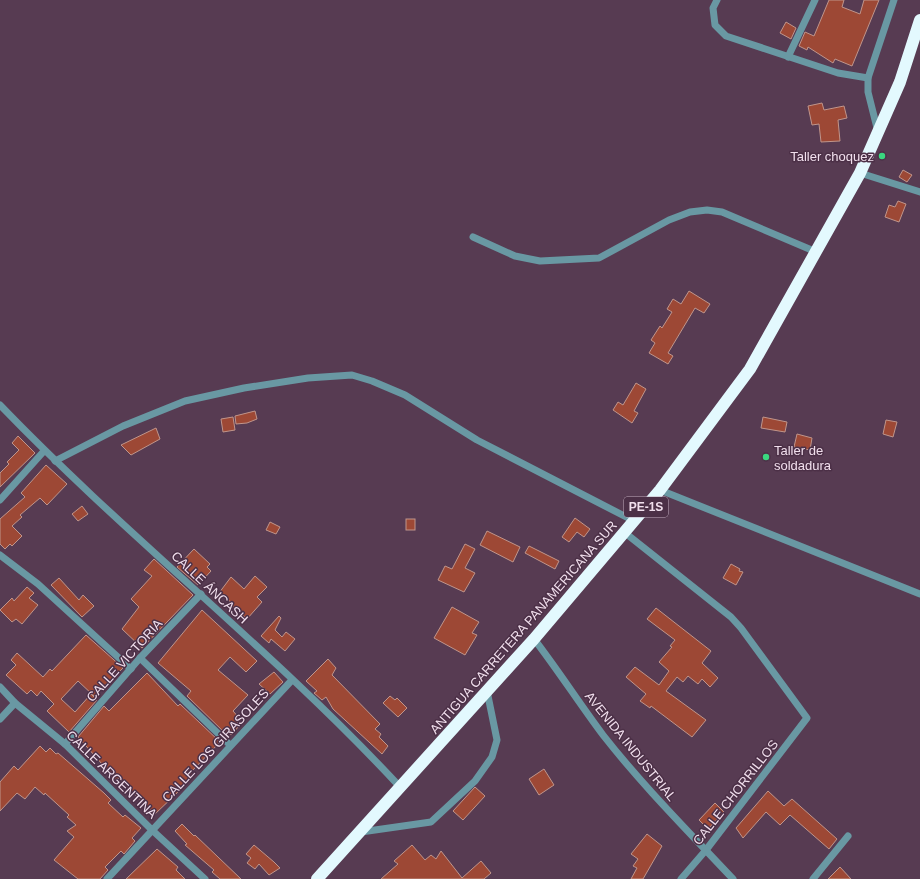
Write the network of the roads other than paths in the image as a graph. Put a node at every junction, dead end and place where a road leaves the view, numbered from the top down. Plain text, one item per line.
1 (717, 0) edge
2 (815, 0) edge
3 (894, 0) edge
4 (920, 20) edge
5 (916, 46) edge
6 (788, 57) junction
7 (868, 78) junction
8 (878, 134) junction
9 (860, 173) junction
10 (920, 192) edge
11 (473, 237) dead end
12 (814, 252) junction
13 (0, 405) edge
14 (44, 451) junction
15 (55, 461) junction
16 (660, 490) junction
17 (0, 500) edge
18 (634, 521) junction
19 (624, 532) junction
20 (0, 555) edge
21 (201, 594) junction
22 (920, 594) edge
23 (534, 639) junction
24 (140, 658) junction
25 (131, 669) junction
26 (292, 680) junction
27 (0, 687) edge
28 (487, 691) junction
29 (16, 703) junction
30 (0, 719) edge
31 (65, 744) junction
32 (230, 745) junction
33 (401, 788) junction
34 (152, 830) junction
35 (361, 832) junction
36 (848, 836) dead end
37 (706, 850) junction
38 (107, 879) edge
39 (205, 879) edge
40 (317, 879) edge
41 (681, 879) edge
42 (734, 879) edge
43 (813, 879) edge

1 - 6 street
2 - 6 street
3 - 7 street
4 - 5 highway, ANTIGUA CARRETERA PANAMERICANA SUR / PE-1S
5 - 8 highway, ANTIGUA CARRETERA PANAMERICANA SUR / PE-1S
6 - 7 street
7 - 8 street
8 - 9 highway, ANTIGUA CARRETERA PANAMERICANA SUR / PE-1S
9 - 10 street
9 - 12 highway, ANTIGUA CARRETERA PANAMERICANA SUR / PE-1S
11 - 12 street
12 - 16 highway, ANTIGUA CARRETERA PANAMERICANA SUR / PE-1S
13 - 14 street, CALLE ÁNCASH
14 - 15 street, CALLE ÁNCASH
14 - 17 street
15 - 18 street
15 - 21 street, CALLE ÁNCASH
16 - 18 highway, ANTIGUA CARRETERA PANAMERICANA SUR / PE-1S
16 - 22 street
18 - 19 highway, ANTIGUA CARRETERA PANAMERICANA SUR / PE-1S
19 - 23 highway, ANTIGUA CARRETERA PANAMERICANA SUR / PE-1S
19 - 37 street, CALLE CHORRILLOS
20 - 25 street
21 - 24 street, CALLE VICTORIA
21 - 26 street, CALLE ÁNCASH
23 - 28 highway, ANTIGUA CARRETERA PANAMERICANA SUR / PE-1S
23 - 37 street, AVENIDA INDUSTRIAL
24 - 25 street, CALLE VICTORIA
24 - 32 street
25 - 31 street, CALLE VICTORIA
26 - 32 street, CALLE LOS GIRASOLES
26 - 33 street, CALLE ÁNCASH
27 - 29 street, CALLE ARGENTINA
28 - 33 highway, ANTIGUA CARRETERA PANAMERICANA SUR / PE-1S
28 - 35 street
29 - 30 street
29 - 31 street, CALLE ARGENTINA
31 - 34 street, CALLE ARGENTINA
32 - 34 street, CALLE LOS GIRASOLES
33 - 35 highway, ANTIGUA CARRETERA PANAMERICANA SUR / PE-1S
34 - 38 street, CALLE LOS GIRASOLES
34 - 39 street, CALLE ARGENTINA
35 - 40 highway, ANTIGUA CARRETERA PANAMERICANA SUR / PE-1S
36 - 43 street
37 - 41 street, CALLE CHORRILLOS
37 - 42 street, AVENIDA INDUSTRIAL

